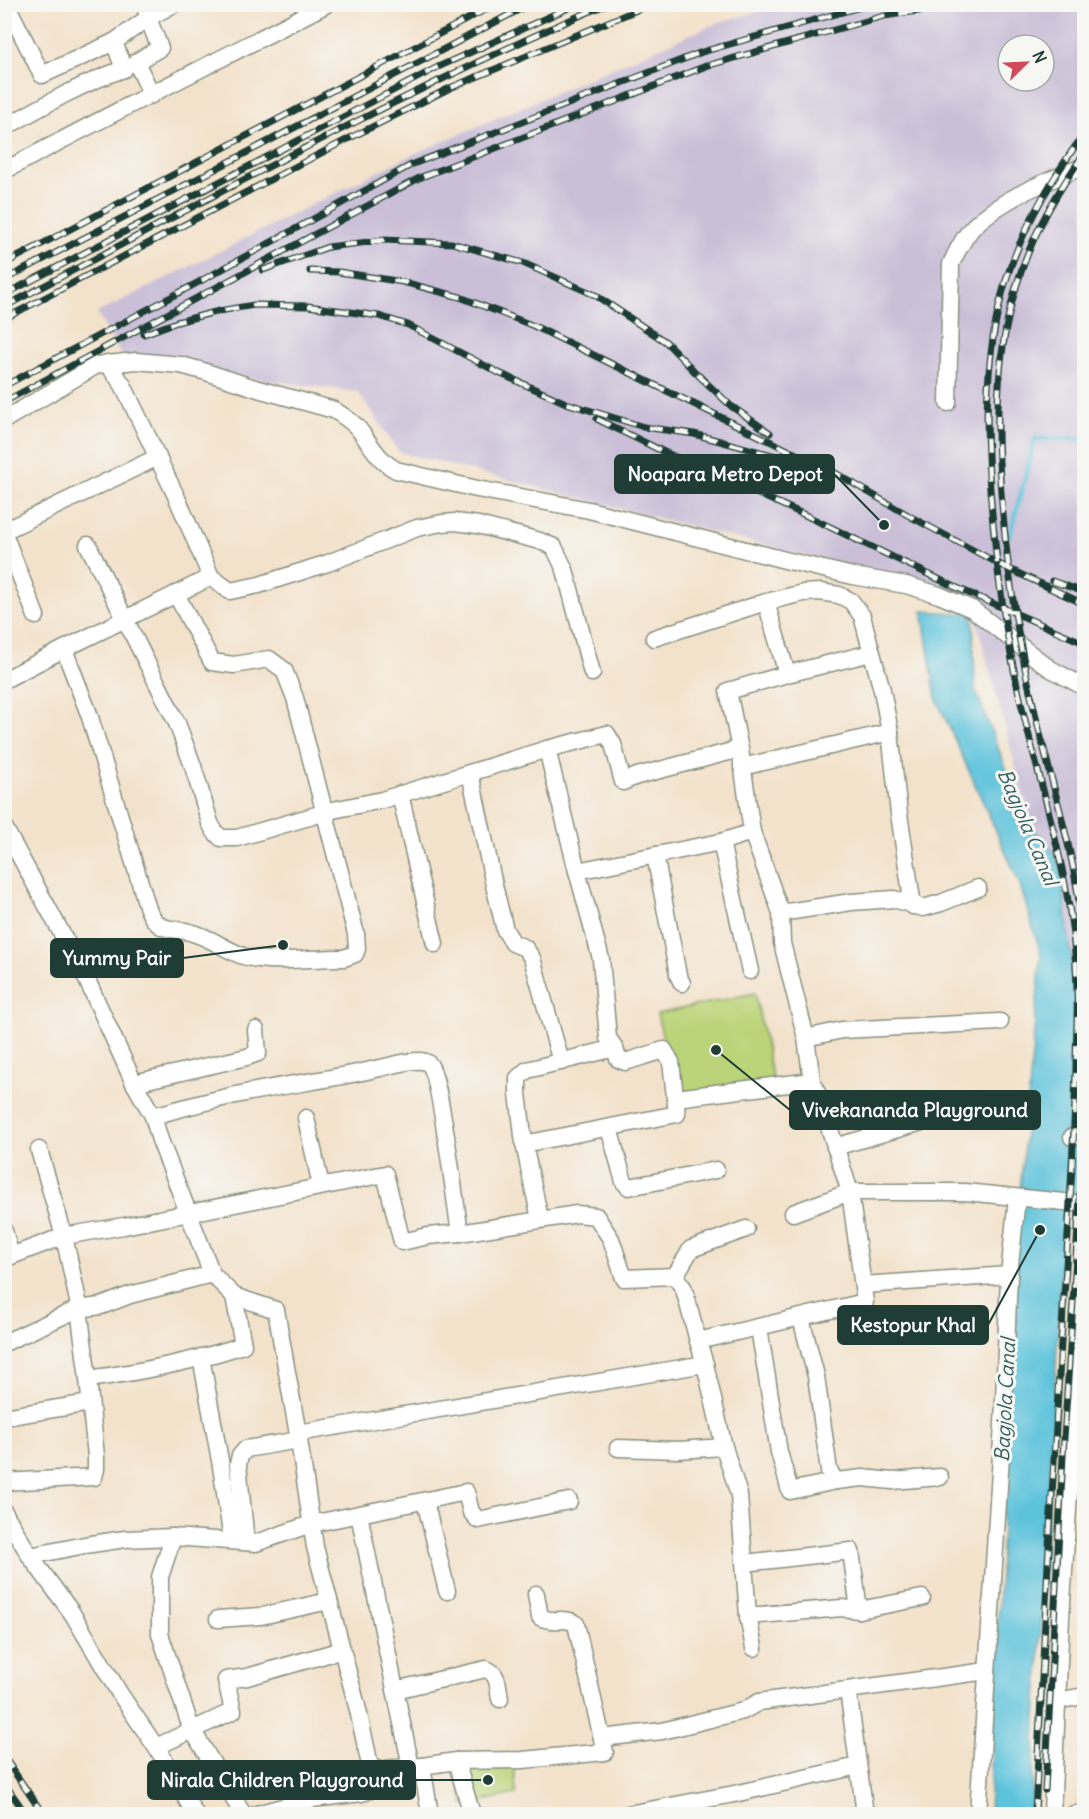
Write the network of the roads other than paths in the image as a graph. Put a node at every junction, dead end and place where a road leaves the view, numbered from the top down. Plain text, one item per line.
1 (174, 4) edge
2 (327, 4) edge
3 (9, 9) dead end
4 (146, 11) edge
5 (114, 42) junction
6 (152, 95) junction
7 (4, 128) edge
8 (1084, 166) edge
9 (4, 171) edge
10 (107, 363) junction
11 (948, 403) dead end
12 (4, 420) edge
13 (158, 457) junction
14 (4, 532) edge
15 (87, 545) dead end
16 (211, 577) junction
17 (176, 594) junction
18 (766, 602) junction
19 (36, 616) dead end
20 (124, 620) junction
21 (654, 638) dead end
22 (64, 648) junction
23 (871, 653) junction
24 (592, 673) dead end
25 (787, 674) junction
26 (4, 680) edge
27 (1084, 687) edge
28 (890, 732) junction
29 (547, 749) junction
30 (740, 749) junction
31 (742, 767) junction
32 (470, 773) junction
33 (400, 794) junction
34 (325, 812) junction
35 (4, 827) edge
36 (752, 832) junction
37 (721, 842) junction
38 (655, 855) junction
39 (577, 871) junction
40 (978, 888) dead end
41 (914, 906) junction
42 (781, 913) junction
43 (435, 944) dead end
44 (750, 971) dead end
45 (682, 983) dead end
46 (1000, 1022) dead end
47 (256, 1030) dead end
48 (806, 1038) junction
49 (615, 1048) junction
50 (561, 1062) junction
51 (812, 1081) junction
52 (134, 1083) junction
53 (676, 1098) junction
54 (1017, 1112) dead end
55 (153, 1116) junction
56 (306, 1118) dead end
57 (609, 1128) junction
58 (524, 1144) junction
59 (835, 1147) junction
60 (39, 1150) dead end
61 (716, 1170) dead end
62 (321, 1186) junction
63 (850, 1192) junction
64 (1017, 1198) junction
65 (1084, 1204) edge
66 (793, 1213) dead end
67 (188, 1214) junction
68 (540, 1219) junction
69 (746, 1229) dead end
70 (4, 1231) edge
71 (460, 1233) junction
72 (63, 1236) junction
73 (8, 1257) edge
74 (1084, 1260) edge
75 (212, 1274) junction
76 (1009, 1275) junction
77 (675, 1276) junction
78 (863, 1286) junction
79 (234, 1296) junction
80 (78, 1309) junction
81 (801, 1318) junction
82 (759, 1328) junction
83 (698, 1341) junction
84 (4, 1343) edge
85 (201, 1358) junction
86 (705, 1364) junction
87 (88, 1379) junction
88 (90, 1404) junction
89 (4, 1417) edge
90 (298, 1436) junction
91 (723, 1447) junction
92 (618, 1448) dead end
93 (940, 1477) dead end
94 (836, 1481) junction
95 (4, 1482) edge
96 (425, 1501) junction
97 (569, 1501) dead end
98 (4, 1512) edge
99 (358, 1514) junction
100 (311, 1524) junction
101 (172, 1537) junction
102 (239, 1541) junction
103 (30, 1556) junction
104 (745, 1563) junction
105 (447, 1591) dead end
106 (536, 1594) dead end
107 (922, 1598) dead end
108 (329, 1601) junction
109 (859, 1610) junction
110 (748, 1616) junction
111 (218, 1619) dead end
112 (754, 1648) dead end
113 (342, 1650) junction
114 (987, 1671) junction
115 (395, 1690) junction
116 (848, 1690) junction
117 (1084, 1696) edge
118 (500, 1700) dead end
119 (1062, 1700) dead end
120 (192, 1730) junction
121 (602, 1738) junction
122 (156, 1747) junction
123 (456, 1761) junction
124 (858, 1766) junction
125 (417, 1767) junction
126 (371, 1770) junction
127 (1084, 1814) edge
128 (195, 1815) edge
129 (243, 1815) edge
130 (257, 1815) edge
131 (430, 1815) edge
132 (472, 1815) edge
133 (628, 1815) edge
134 (865, 1815) edge
135 (978, 1815) edge
136 (1052, 1815) edge
137 (1074, 1815) edge

1 - 4 street
2 - 6 street
3 - 5 street
4 - 5 street
4 - 6 street
5 - 7 street
6 - 9 street
8 - 11 street
10 - 12 street
10 - 13 street
10 - 27 street
13 - 14 street
13 - 16 street
14 - 19 street
15 - 20 street
16 - 17 street
16 - 24 street
17 - 20 street
17 - 34 street
18 - 21 street
18 - 23 street
18 - 25 street
20 - 22 street
20 - 34 street
22 - 26 street
22 - 34 street
23 - 25 street
23 - 28 street
25 - 30 street
28 - 31 street
28 - 41 street
29 - 30 street
29 - 32 street
29 - 39 street
30 - 31 street
31 - 36 street
32 - 33 street
32 - 50 street
33 - 34 street
33 - 43 street
35 - 52 street
36 - 37 street
36 - 42 street
37 - 38 street
37 - 44 street
38 - 39 street
38 - 45 street
39 - 49 street
40 - 41 street
41 - 42 street
42 - 48 street
46 - 48 street
47 - 52 street
48 - 51 street
49 - 50 street
49 - 53 street
50 - 58 street
51 - 53 street
51 - 59 street
52 - 55 street
53 - 57 street
54 - 59 street
55 - 67 street
55 - 71 street
56 - 62 street
57 - 58 street
57 - 61 street
58 - 68 street
59 - 63 street
60 - 72 street
62 - 67 street
62 - 71 street
63 - 64 street
63 - 66 street
63 - 78 street
64 - 65 street
64 - 76 street
67 - 72 street
67 - 75 street
68 - 71 street
68 - 77 street
69 - 77 street
70 - 73 street
72 - 73 street
72 - 80 street
74 - 136 street
75 - 79 street
75 - 80 street
76 - 78 street
76 - 114 street
77 - 83 street
78 - 81 street
79 - 85 street
79 - 90 street
80 - 84 street
80 - 87 street
81 - 82 street
81 - 94 street
82 - 83 street
82 - 94 street
83 - 86 street
85 - 87 street
85 - 102 street
86 - 90 street
86 - 91 street
87 - 88 street
88 - 89 street
88 - 95 street
90 - 100 street
90 - 102 street
91 - 92 street
91 - 104 street
93 - 94 street
96 - 97 street
96 - 99 street
96 - 105 street
98 - 103 street
99 - 100 street
99 - 115 street
100 - 102 street
100 - 108 street
101 - 102 street
101 - 103 street
101 - 120 street
103 - 122 street
104 - 109 street
104 - 110 street
106 - 121 street
107 - 109 street
108 - 111 street
108 - 113 street
109 - 110 street
110 - 112 street
113 - 120 street
113 - 126 street
114 - 116 street
114 - 135 street
115 - 118 street
115 - 125 street
116 - 121 street
116 - 124 street
117 - 119 street
120 - 122 street
120 - 129 street
121 - 123 street
122 - 128 street
123 - 125 street
123 - 132 street
124 - 133 street
124 - 134 street
125 - 126 street
125 - 131 street
126 - 130 street
127 - 137 street

